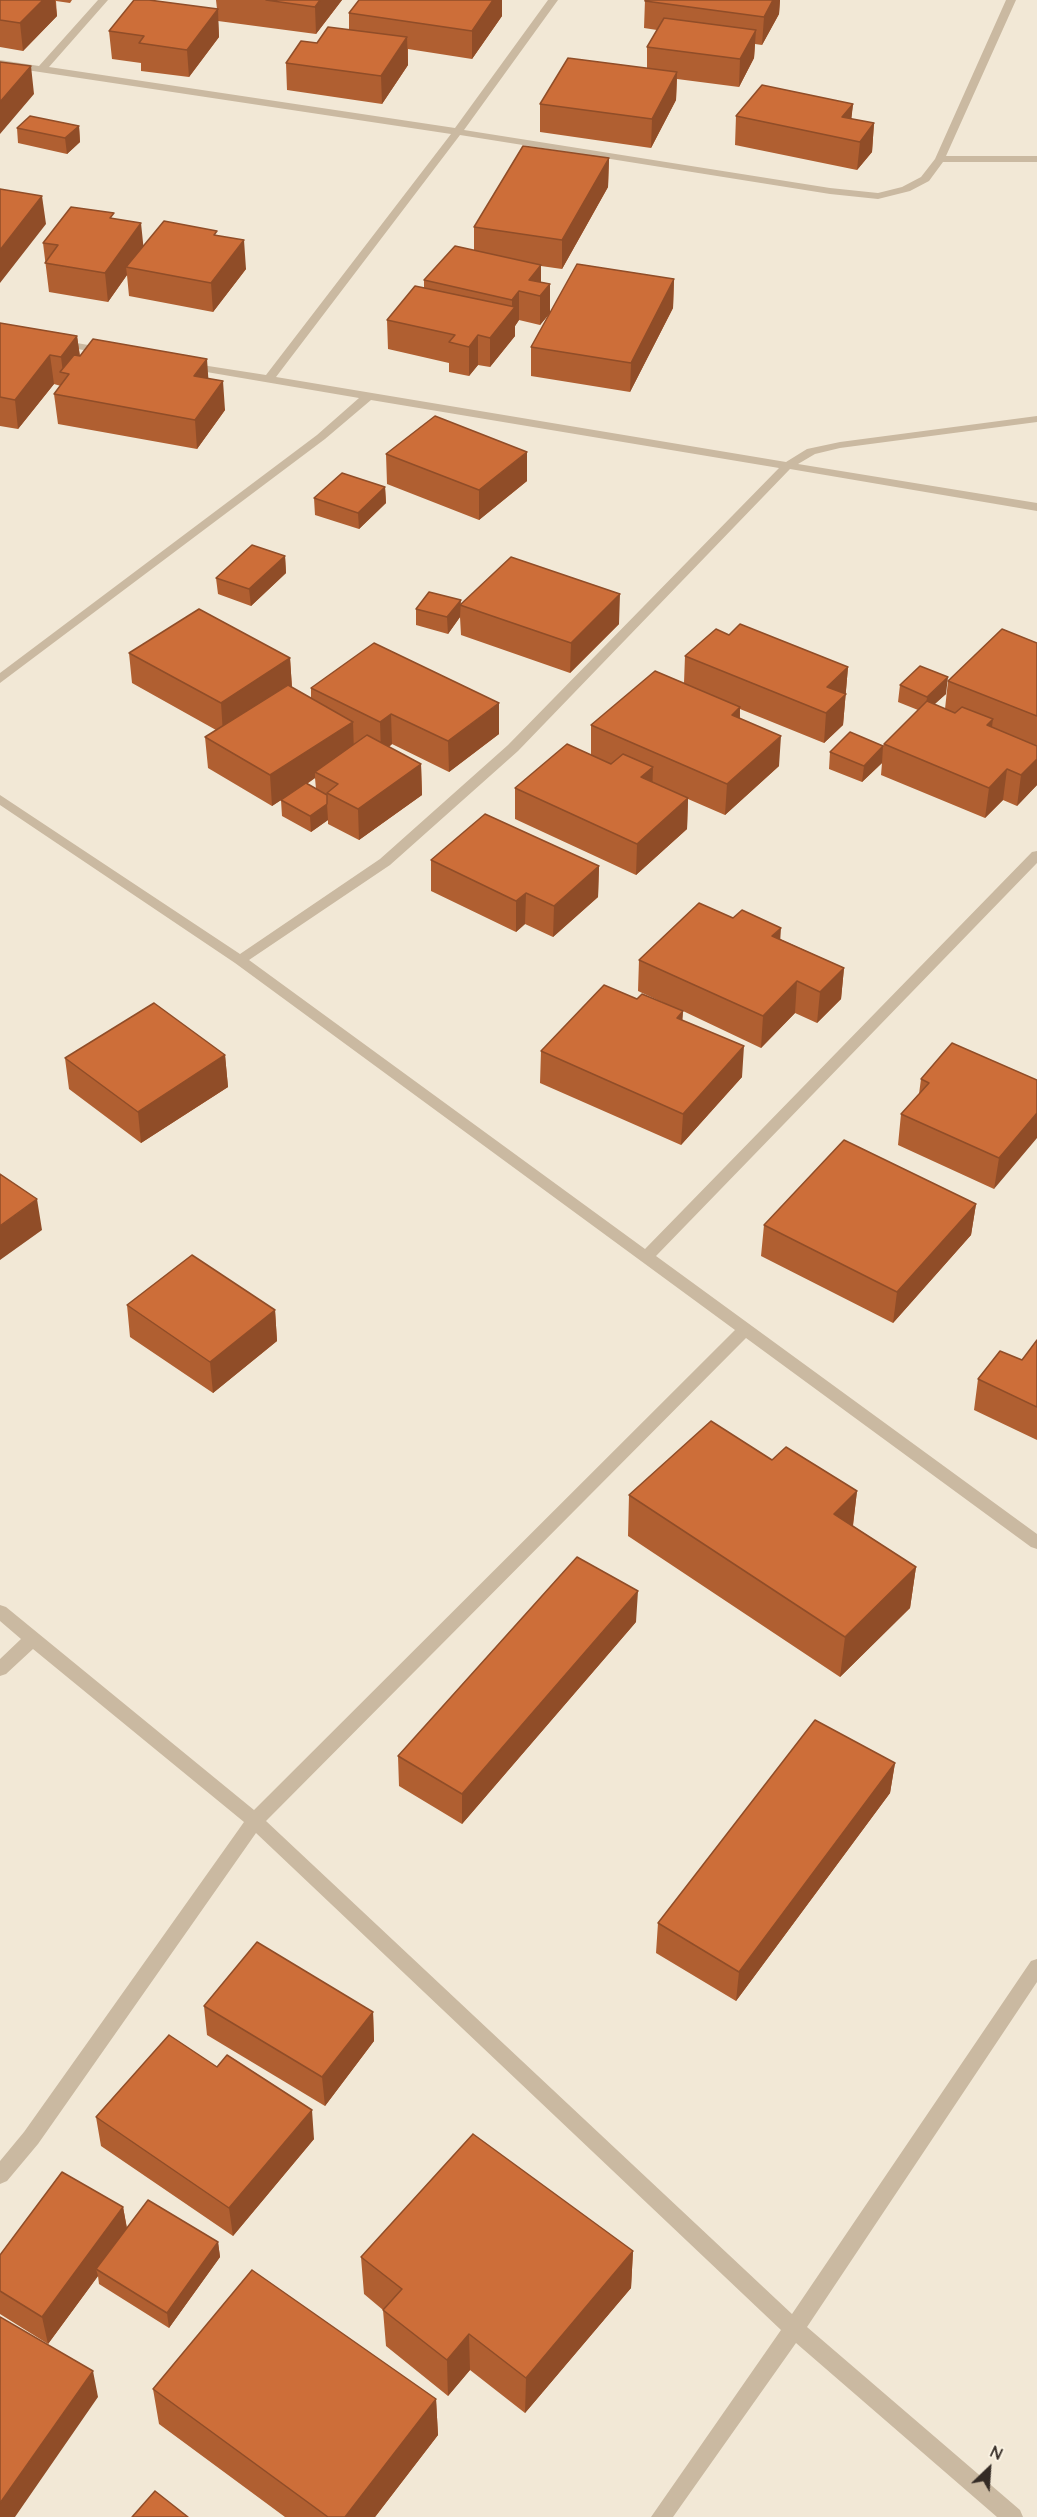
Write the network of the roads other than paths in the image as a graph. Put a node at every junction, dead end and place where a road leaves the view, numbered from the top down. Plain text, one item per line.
1 (103, 0) edge
2 (554, 0) edge
3 (1011, 0) edge
4 (0, 63) edge
5 (41, 70) junction
6 (458, 132) junction
7 (940, 159) junction
8 (1037, 159) edge
9 (45, 340) edge
10 (114, 352) edge
11 (182, 365) edge
12 (269, 379) junction
13 (368, 396) junction
14 (1037, 419) edge
15 (788, 466) junction
16 (1037, 507) edge
17 (0, 679) edge
18 (0, 799) edge
19 (1037, 855) edge
20 (240, 960) junction
21 (646, 1257) junction
22 (746, 1329) junction
23 (1037, 1543) edge
24 (0, 1612) edge
25 (31, 1640) junction
26 (0, 1669) edge
27 (255, 1821) junction
28 (1037, 1967) edge
29 (0, 2175) edge
30 (794, 2329) junction
31 (661, 2517) edge
32 (1013, 2517) edge

1 - 5 street
2 - 6 street
3 - 7 street
4 - 5 street
5 - 6 street
6 - 7 street
6 - 12 street
7 - 8 street
9 - 10 street
11 - 12 street
12 - 13 street
13 - 15 street
13 - 17 street
14 - 15 street
15 - 16 street
15 - 20 street
18 - 20 street
19 - 21 street
20 - 21 street
21 - 22 street
22 - 23 street
22 - 27 street
24 - 25 street
25 - 26 street
25 - 27 street
27 - 29 street
27 - 30 street
28 - 30 street
30 - 31 street
30 - 32 street

